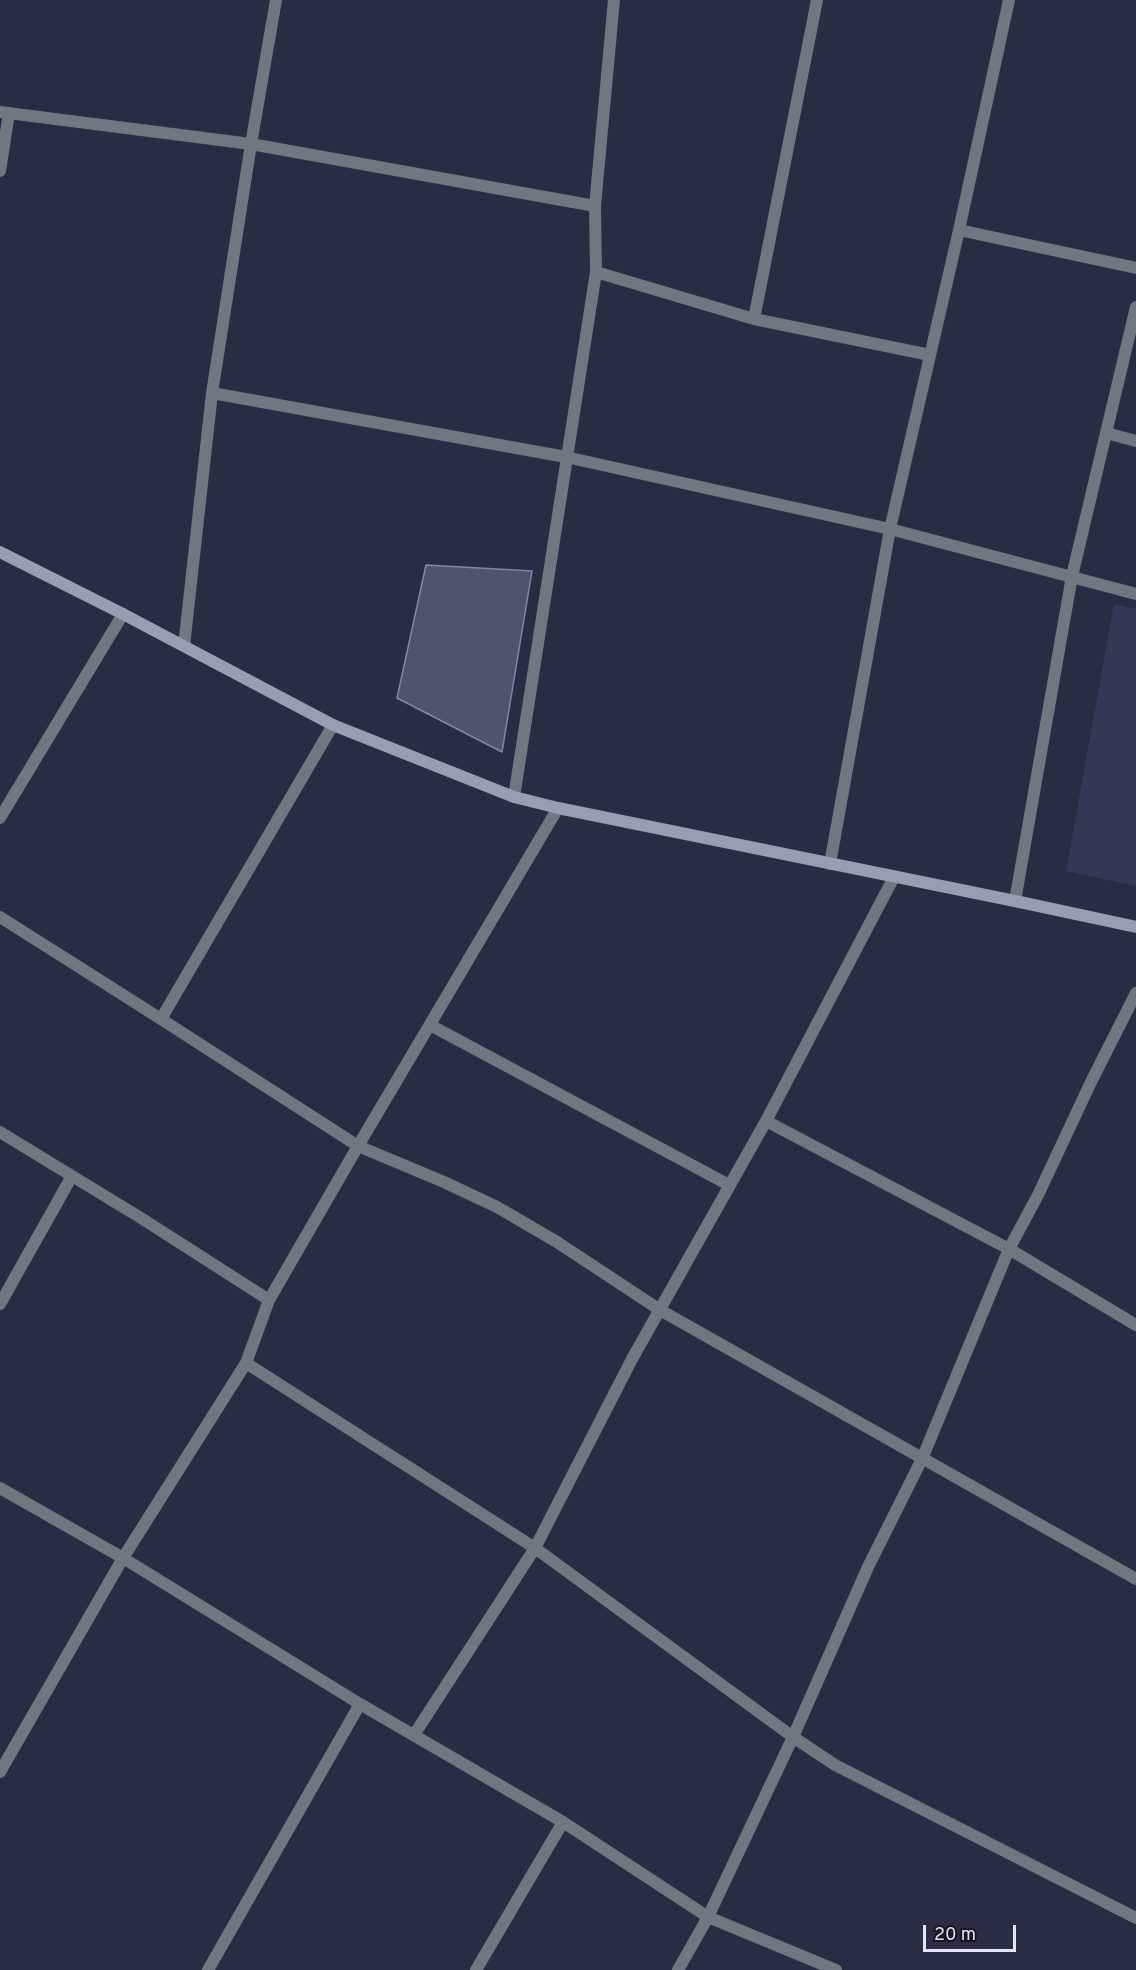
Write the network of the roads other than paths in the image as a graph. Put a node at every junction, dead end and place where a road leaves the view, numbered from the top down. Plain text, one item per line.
1 (276, 0) edge
2 (614, 0) edge
3 (817, 0) edge
4 (1009, 0) edge
5 (4, 112) edge
6 (251, 144) junction
7 (0, 171) edge
8 (595, 206) junction
9 (959, 230) junction
10 (1136, 268) edge
11 (596, 272) junction
12 (1136, 307) edge
13 (754, 319) junction
14 (930, 355) junction
15 (212, 393) junction
16 (1106, 433) junction
17 (1136, 441) edge
18 (566, 457) junction
19 (890, 529) junction
20 (0, 552) edge
21 (1072, 576) junction
22 (1136, 594) edge
23 (123, 614) junction
24 (184, 646) junction
25 (333, 725) junction
26 (514, 797) junction
27 (558, 808) junction
28 (0, 818) edge
29 (830, 864) junction
30 (894, 877) junction
31 (1015, 901) junction
32 (0, 917) edge
33 (1136, 927) edge
34 (1136, 993) edge
35 (162, 1019) junction
36 (430, 1025) junction
37 (765, 1121) junction
38 (0, 1132) edge
39 (358, 1146) junction
40 (72, 1176) junction
41 (729, 1185) junction
42 (1009, 1249) junction
43 (269, 1300) junction
44 (0, 1304) edge
45 (660, 1310) junction
46 (1136, 1325) edge
47 (246, 1363) junction
48 (922, 1459) junction
49 (0, 1488) edge
50 (535, 1548) junction
51 (123, 1558) junction
52 (1136, 1579) edge
53 (360, 1704) junction
54 (414, 1736) junction
55 (793, 1737) junction
56 (0, 1772) edge
57 (563, 1822) junction
58 (708, 1917) junction
59 (1136, 1918) edge
60 (208, 1970) edge
61 (476, 1970) edge
62 (678, 1970) edge
63 (836, 1970) edge

1 - 6 street
2 - 8 street
3 - 13 street
4 - 9 street
5 - 6 street
5 - 7 street
6 - 8 street
6 - 15 street
8 - 11 street
9 - 10 street
9 - 14 street
11 - 13 street
11 - 18 street
12 - 16 street
13 - 14 street
14 - 19 street
15 - 18 street
15 - 24 street
16 - 17 street
16 - 21 street
18 - 19 street
18 - 26 street
19 - 21 street
19 - 29 street
20 - 23 street
21 - 22 street
21 - 31 street
23 - 24 street
23 - 28 street
24 - 25 street
25 - 26 street
25 - 35 street
26 - 27 street
27 - 29 street
27 - 36 street
29 - 30 street
30 - 31 street
30 - 37 street
31 - 33 street
32 - 35 street
34 - 42 street
35 - 39 street
36 - 39 street
36 - 41 street
37 - 41 street
37 - 42 street
38 - 40 street
39 - 43 street
39 - 45 street
40 - 43 street
40 - 44 street
41 - 45 street
42 - 46 street
42 - 48 street
43 - 47 street
45 - 48 street
45 - 50 street
47 - 50 street
47 - 51 street
48 - 52 street
48 - 55 street
49 - 51 street
50 - 54 street
50 - 55 street
51 - 53 street
51 - 56 street
53 - 54 street
53 - 60 street
54 - 57 street
55 - 58 street
55 - 59 street
57 - 58 street
57 - 61 street
58 - 62 street
58 - 63 street

